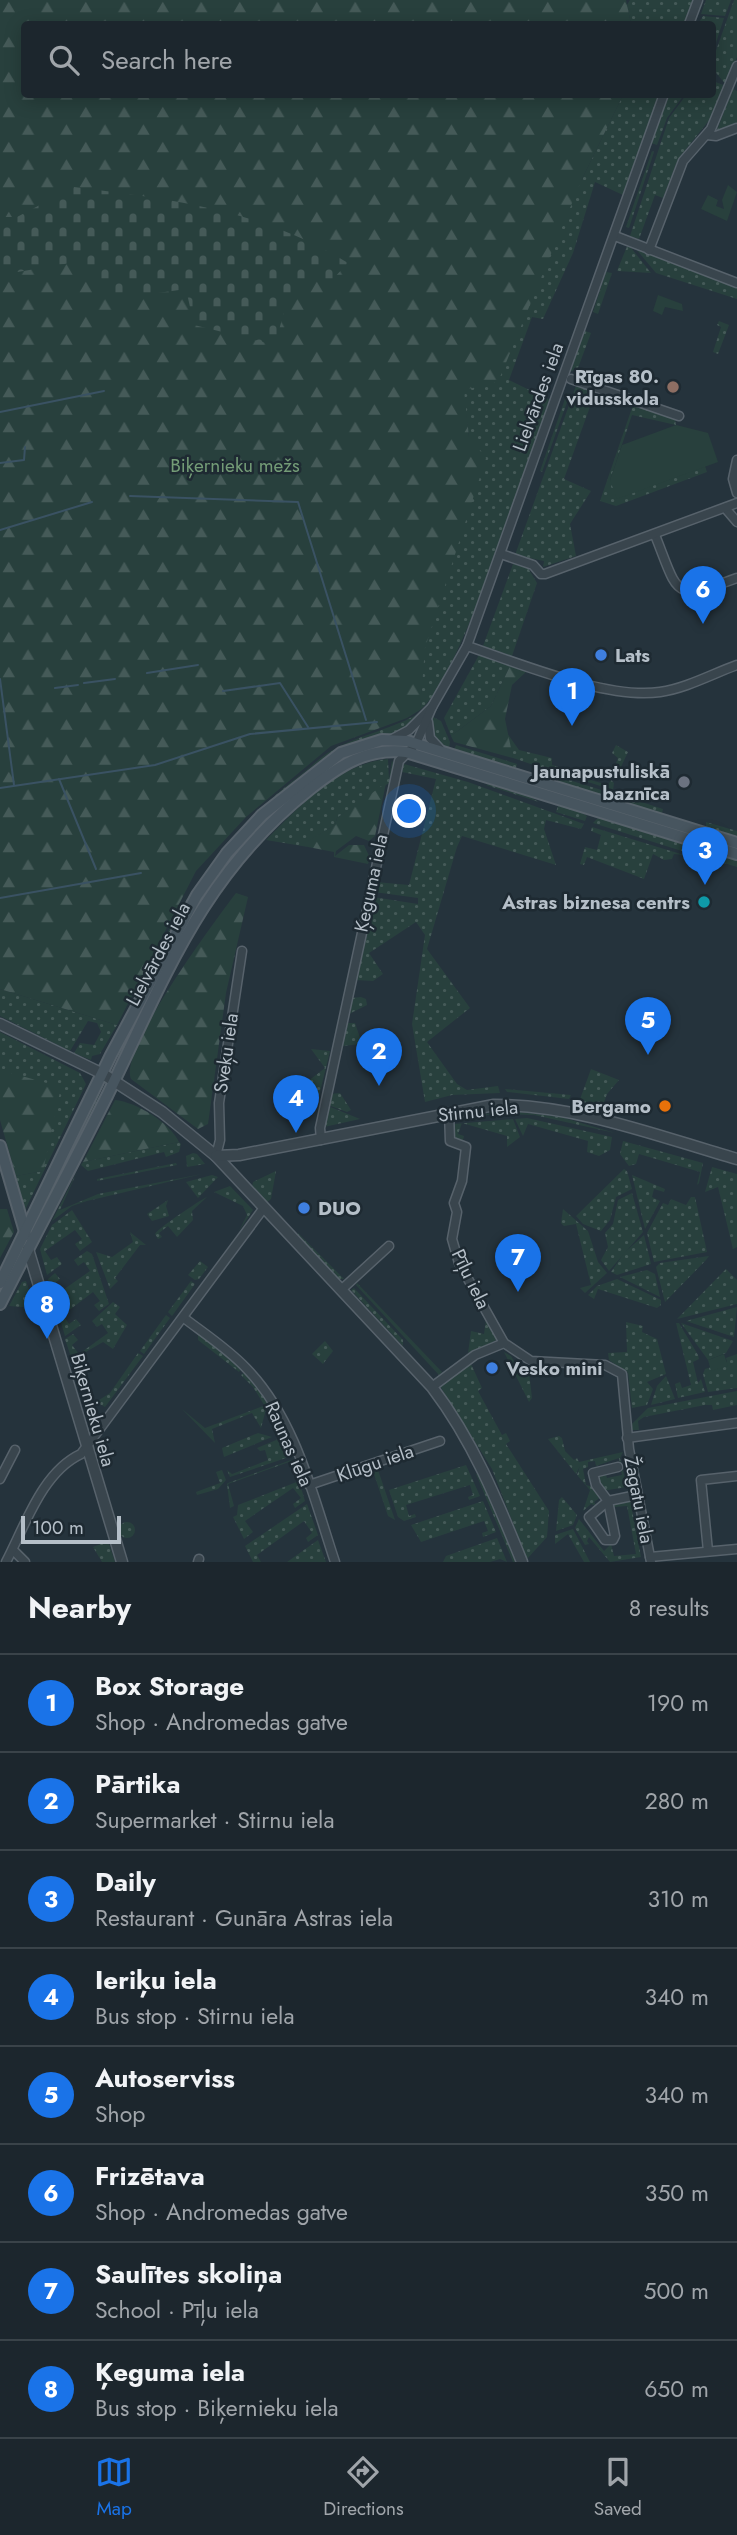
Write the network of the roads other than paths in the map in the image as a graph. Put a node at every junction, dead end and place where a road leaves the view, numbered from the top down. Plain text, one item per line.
1 (698, 0) edge
2 (690, 21) edge
3 (737, 66) edge
4 (663, 98) edge
5 (737, 128) edge
6 (707, 135) junction
7 (615, 236) junction
8 (649, 250) junction
9 (737, 283) edge
10 (571, 379) dead end
11 (679, 416) dead end
12 (737, 460) edge
13 (737, 493) edge
14 (737, 503) edge
15 (725, 508) junction
16 (737, 522) edge
17 (655, 535) junction
18 (501, 554) junction
19 (737, 578) edge
20 (467, 646) junction
21 (737, 665) edge
22 (423, 721) junction
23 (392, 739) junction
24 (410, 746) junction
25 (443, 752) junction
26 (478, 768) junction
27 (737, 843) edge
28 (737, 854) edge
29 (242, 951) dead end
30 (0, 1024) edge
31 (103, 1074) junction
32 (114, 1080) junction
33 (449, 1112) junction
34 (321, 1140) junction
35 (0, 1146) edge
36 (216, 1156) junction
37 (736, 1157) edge
38 (263, 1209) junction
39 (25, 1232) junction
40 (389, 1246) dead end
41 (28, 1248) junction
42 (0, 1283) edge
43 (341, 1290) junction
44 (0, 1304) edge
45 (184, 1318) junction
46 (505, 1343) junction
47 (432, 1387) junction
48 (737, 1423) edge
49 (627, 1438) junction
50 (440, 1441) dead end
51 (86, 1448) junction
52 (15, 1450) dead end
53 (618, 1467) dead end
54 (737, 1476) edge
55 (0, 1479) edge
56 (309, 1485) junction
57 (637, 1495) junction
58 (608, 1502) junction
59 (737, 1549) edge
60 (13, 1550) junction
61 (708, 1551) junction
62 (5, 1559) edge
63 (650, 1559) edge
64 (25, 1562) edge
65 (122, 1562) edge
66 (335, 1562) edge
67 (522, 1562) edge

1 - 2 street
3 - 6 street
4 - 7 street, Lielvārdes iela
5 - 6 street
6 - 8 street
7 - 8 street
7 - 18 street, Lielvārdes iela
8 - 9 street
10 - 11 street
12 - 13 street
14 - 15 street
15 - 16 street
15 - 17 street
17 - 18 street
17 - 19 street
18 - 20 street, Lielvārdes iela
20 - 21 street
20 - 22 street, Lielvārdes iela
22 - 23 street, Lielvārdes iela
22 - 24 street, Lielvārdes iela
22 - 25 street
23 - 24 main road, Lielvārdes iela
23 - 31 main road, Lielvārdes iela
24 - 25 main road
24 - 26 main road
24 - 32 main road, Lielvārdes iela
24 - 34 street, Ķeguma iela
25 - 26 main road
26 - 27 main road
26 - 28 main road
29 - 36 street, Sveķu iela
30 - 31 street
31 - 32 street
31 - 39 main road, Lielvārdes iela
32 - 36 street
32 - 41 main road, Lielvārdes iela
33 - 34 street, Stirnu iela
33 - 37 street, Stirnu iela
33 - 46 street, Pīļu iela
34 - 36 street, Stirnu iela
35 - 39 main road, Biķernieku iela
36 - 38 street
38 - 43 street
38 - 45 street
39 - 41 main road, Biķernieku iela
39 - 42 main road, Lielvārdes iela
40 - 43 street
41 - 44 main road, Lielvārdes iela
41 - 51 street, Biķernieku iela
43 - 47 street
45 - 51 street
45 - 56 street, Raunas iela
46 - 47 street
46 - 49 street, Žagatu iela
47 - 67 street
48 - 49 street, Žagatu iela
49 - 57 street, Žagatu iela
50 - 56 street, Klūgu iela
51 - 60 street
51 - 65 street, Biķernieku iela
52 - 55 street
53 - 58 street
54 - 61 street
56 - 66 street, Raunas iela
57 - 58 street
57 - 63 street, Žagatu iela
58 - 58 street
59 - 61 street
60 - 62 street
60 - 64 street
61 - 63 street

